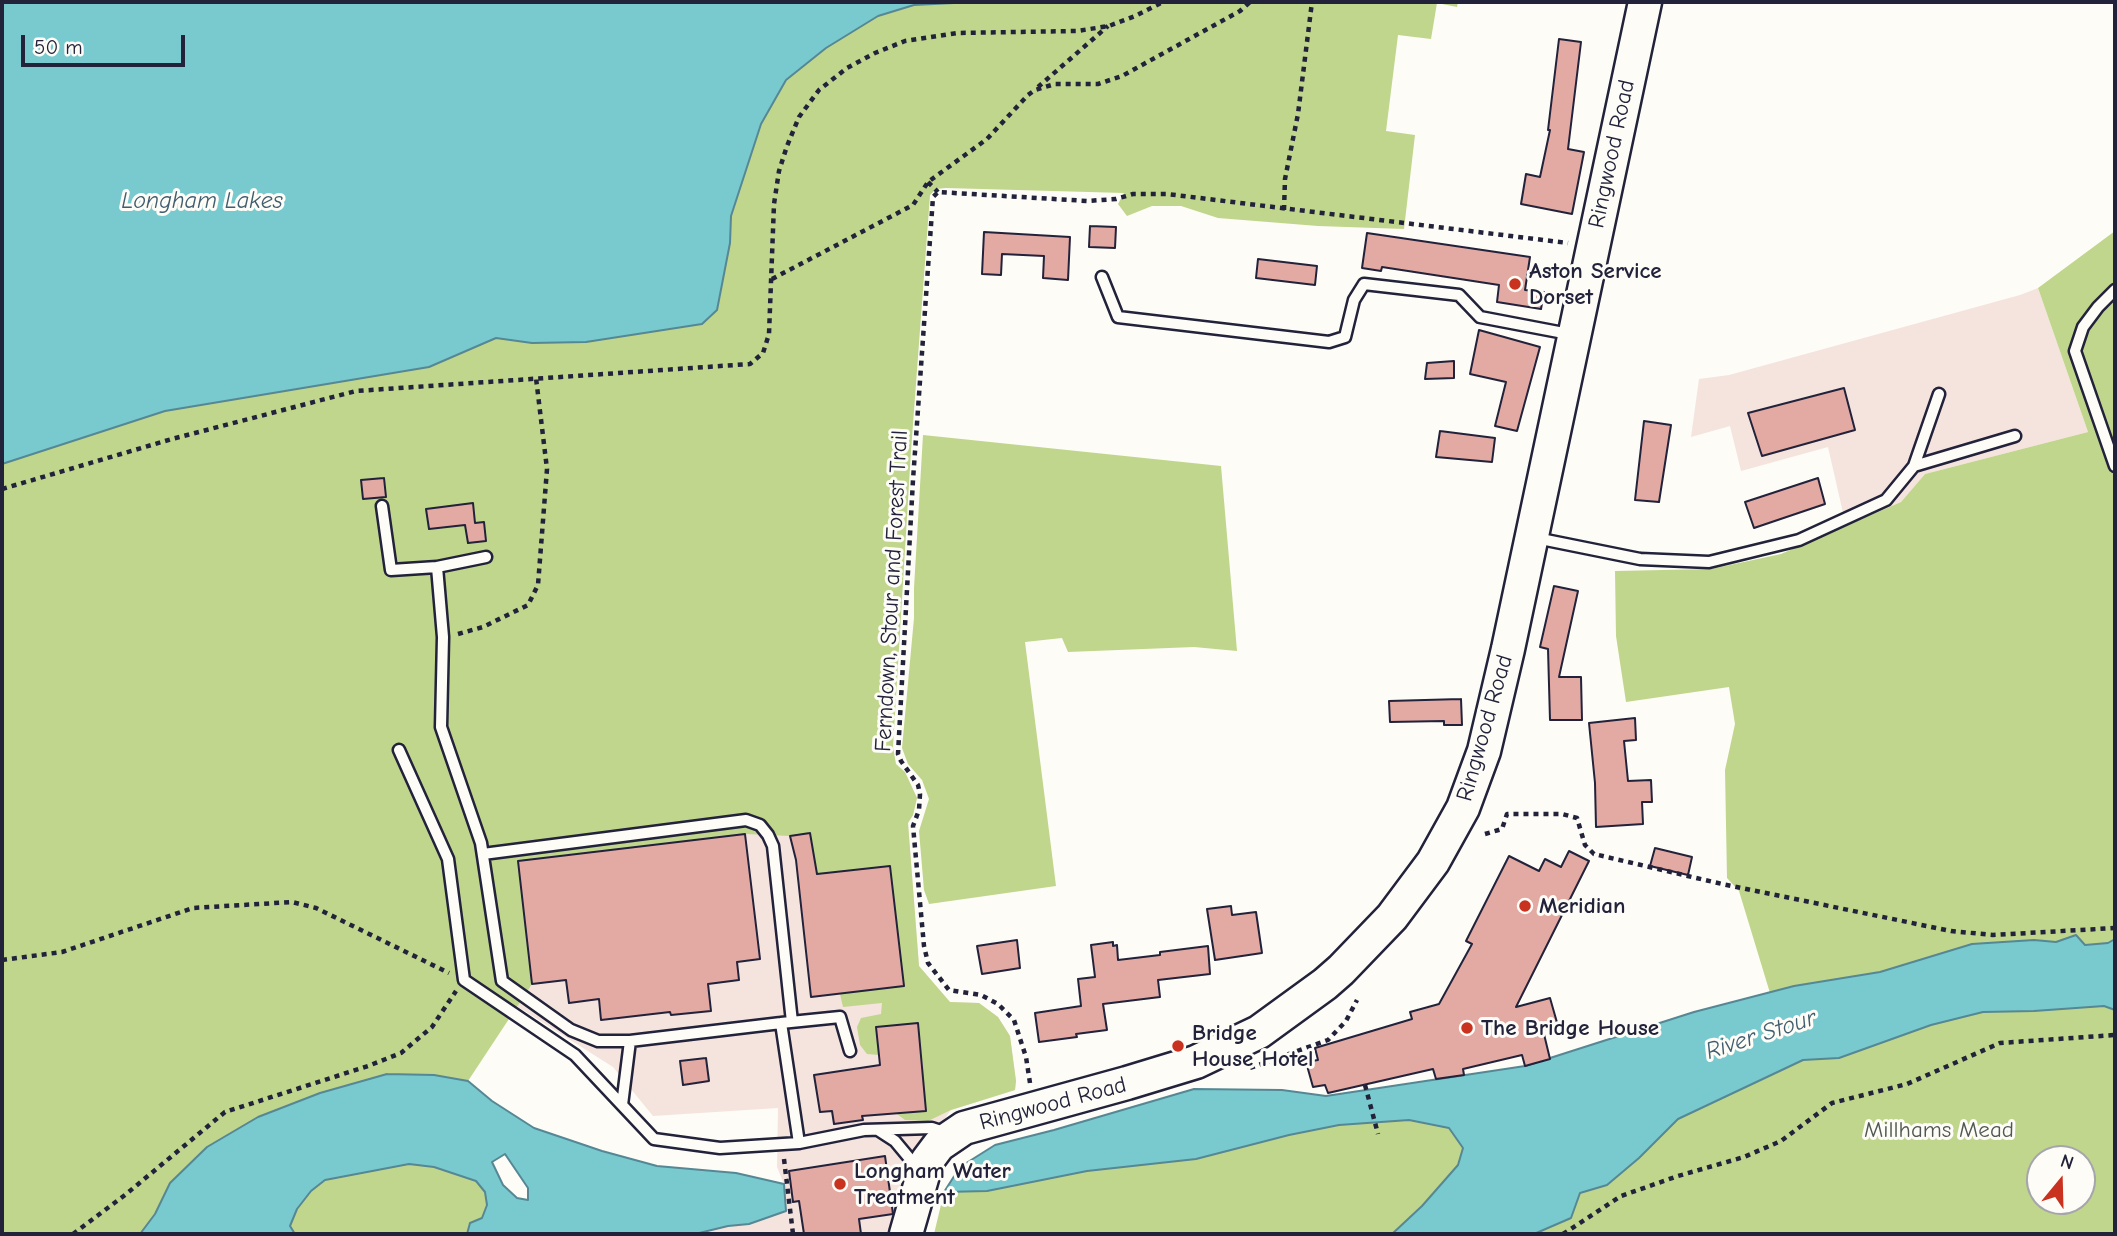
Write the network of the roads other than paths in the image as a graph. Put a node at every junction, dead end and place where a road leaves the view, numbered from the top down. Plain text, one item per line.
1 (1644, 2) edge
2 (1102, 278) dead end
3 (2115, 290) edge
4 (1574, 335) junction
5 (1939, 394) dead end
6 (2015, 436) dead end
7 (2115, 466) edge
8 (1914, 467) junction
9 (382, 506) dead end
10 (1532, 537) junction
11 (486, 558) dead end
12 (437, 567) junction
13 (399, 750) dead end
14 (483, 853) junction
15 (793, 1022) junction
16 (780, 1023) junction
17 (630, 1041) junction
18 (850, 1051) dead end
19 (622, 1105) junction
20 (878, 1130) junction
21 (954, 1135) junction
22 (799, 1143) junction
23 (920, 1183) junction
24 (906, 1234) edge

1 - 4 highway, Ringwood Road
2 - 4 lane
3 - 7 lane
4 - 10 highway, Ringwood Road
5 - 8 lane
6 - 8 lane
8 - 10 lane
9 - 12 lane
10 - 21 highway, Ringwood Road
11 - 12 lane
12 - 14 lane
13 - 19 lane
14 - 15 lane
14 - 17 lane
15 - 16 lane
15 - 18 lane
16 - 17 lane
16 - 22 lane
17 - 19 lane
19 - 22 lane
20 - 21 lane
20 - 22 lane
20 - 23 lane
21 - 23 highway, Ringwood Road
23 - 24 highway, Ringwood Road

